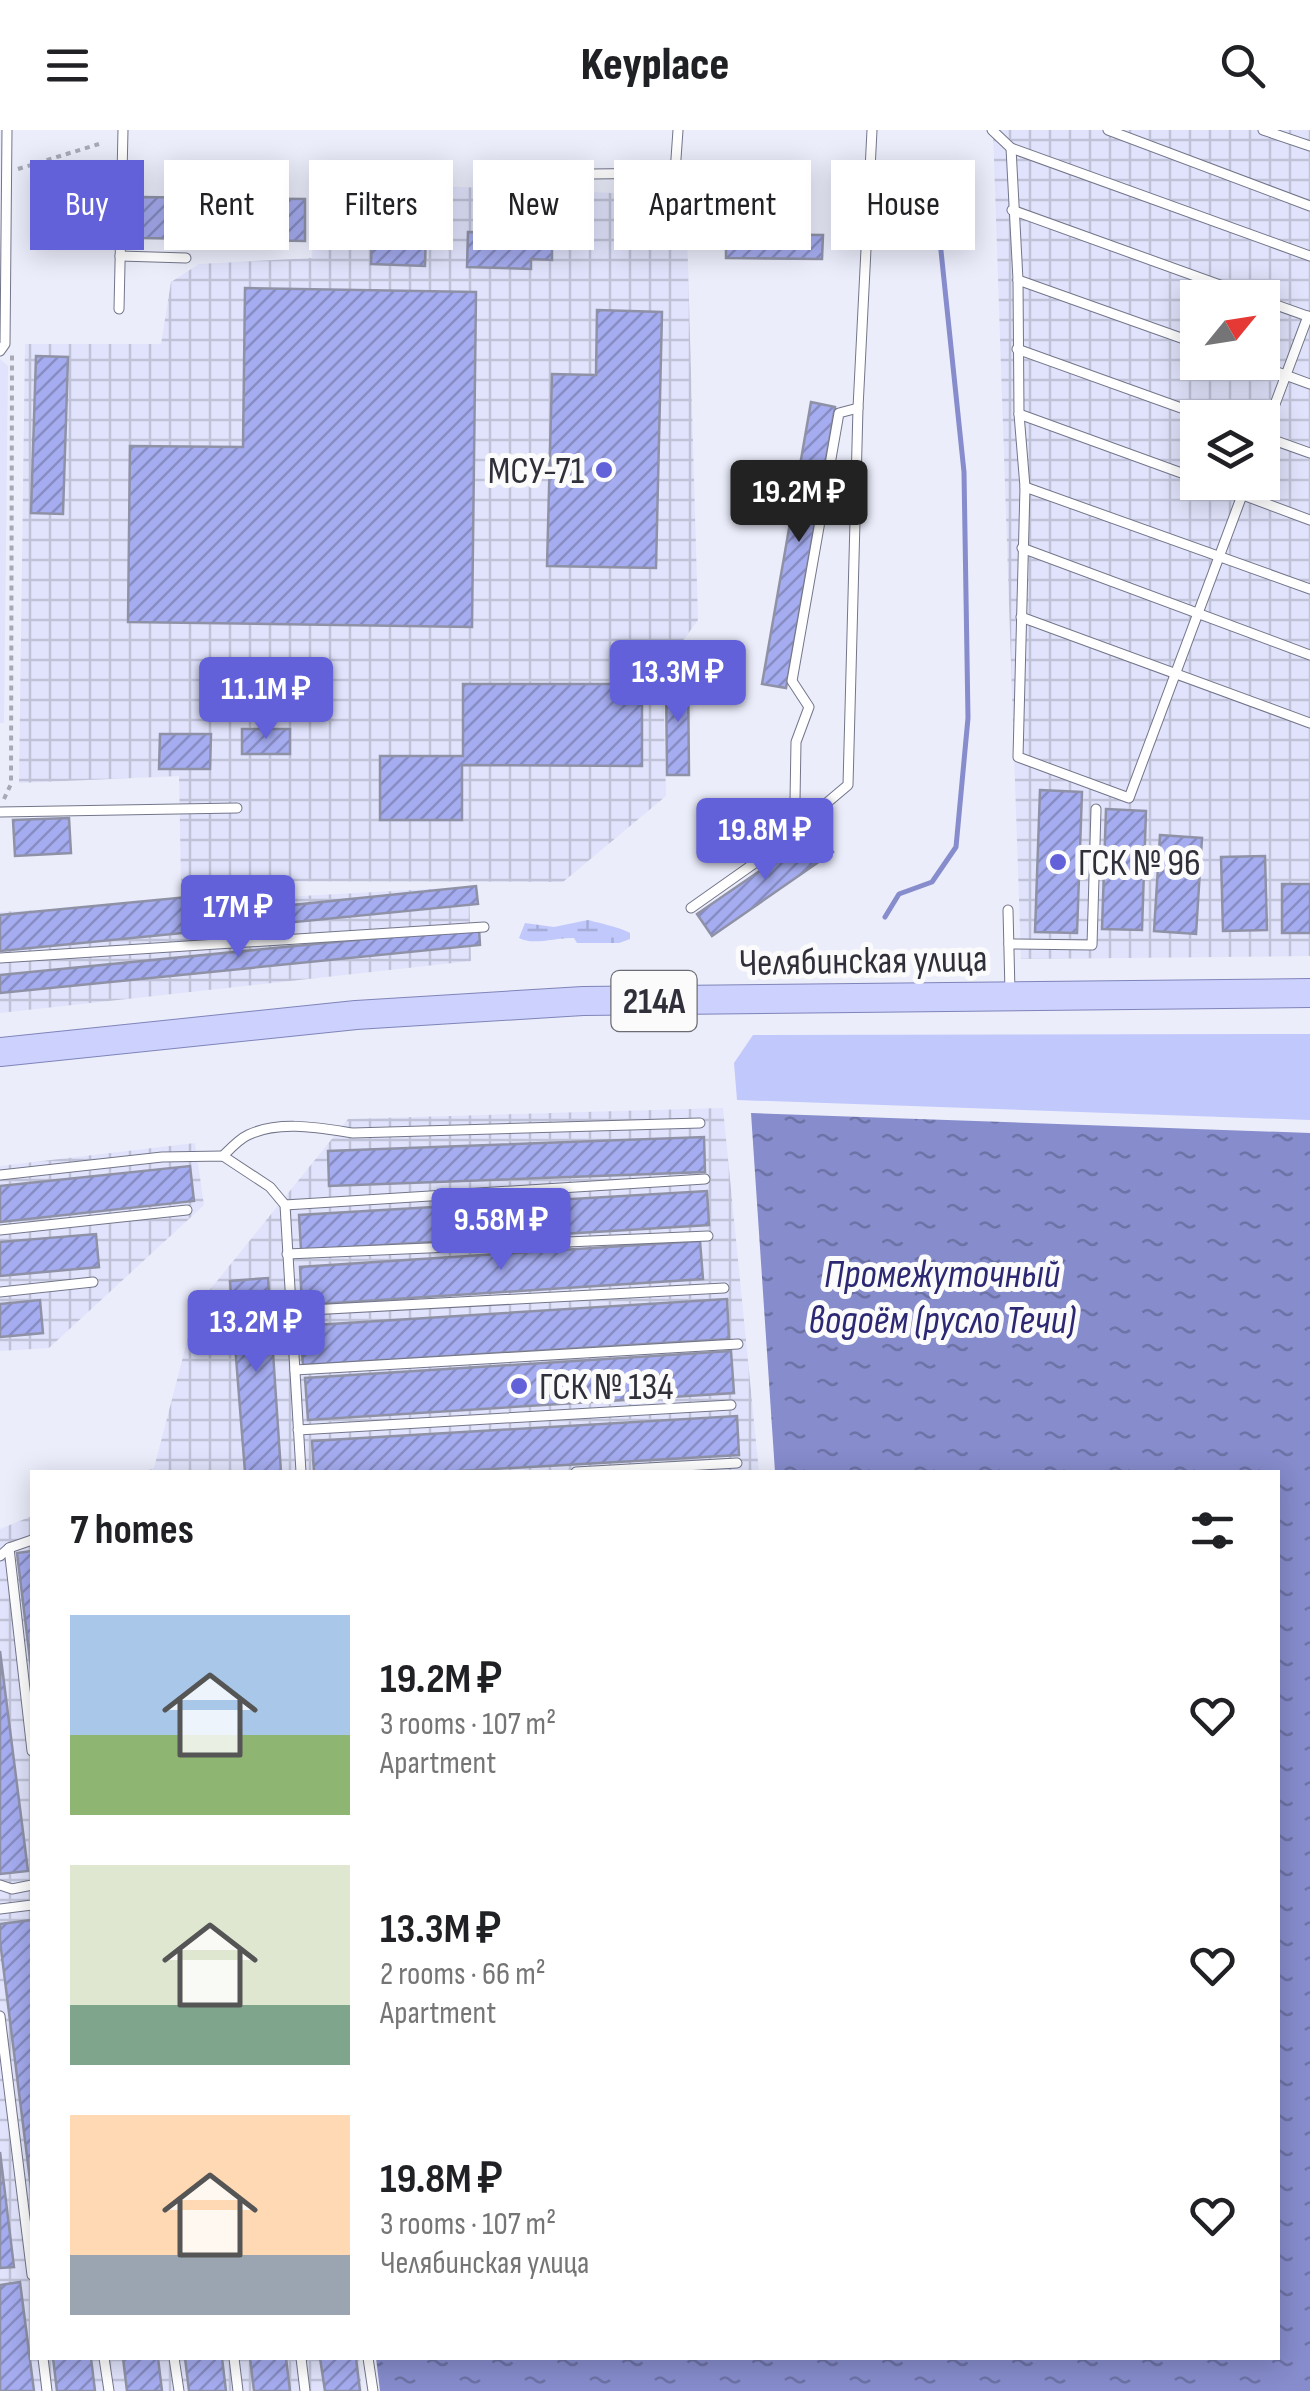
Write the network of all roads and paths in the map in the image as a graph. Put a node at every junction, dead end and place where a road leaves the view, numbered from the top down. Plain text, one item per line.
1 (7, 130) edge
2 (123, 130) edge
3 (678, 130) edge
4 (872, 130) edge
5 (992, 130) edge
6 (1108, 130) edge
7 (1264, 130) edge
8 (99, 144) dead end
9 (1310, 146) edge
10 (1011, 148) junction
11 (13, 171) dead end
12 (594, 174) edge
13 (1310, 206) edge
14 (1012, 210) junction
15 (120, 256) junction
16 (1310, 256) edge
17 (186, 258) dead end
18 (1018, 280) junction
19 (1206, 280) edge
20 (1280, 307) edge
21 (120, 308) dead end
22 (1309, 317) edge
23 (1180, 338) edge
24 (12, 349) dead end
25 (1017, 350) junction
26 (0, 351) edge
27 (1280, 374) edge
28 (1286, 376) junction
29 (1310, 384) edge
30 (1277, 400) edge
31 (1180, 407) edge
32 (858, 408) junction
33 (1019, 414) junction
34 (1280, 443) edge
35 (1310, 453) edge
36 (1180, 472) edge
37 (1025, 487) junction
38 (1240, 500) edge
39 (1256, 500) edge
40 (1310, 520) edge
41 (1022, 548) junction
42 (1219, 556) junction
43 (1310, 589) edge
44 (1198, 614) junction
45 (1020, 617) junction
46 (1310, 656) edge
47 (1175, 674) junction
48 (1310, 723) edge
49 (237, 808) dead end
50 (0, 810) edge
51 (1096, 810) dead end
52 (759, 860) junction
53 (691, 908) dead end
54 (1008, 910) dead end
55 (484, 927) dead end
56 (1009, 944) junction
57 (0, 958) edge
58 (1310, 992) edge
59 (1011, 995) junction
60 (0, 1052) edge
61 (700, 1123) dead end
62 (223, 1156) junction
63 (0, 1175) edge
64 (705, 1179) dead end
65 (284, 1205) junction
66 (187, 1210) dead end
67 (0, 1230) edge
68 (708, 1236) dead end
69 (287, 1254) junction
70 (93, 1282) dead end
71 (724, 1288) dead end
72 (0, 1292) edge
73 (291, 1311) junction
74 (738, 1344) dead end
75 (294, 1370) junction
76 (731, 1405) dead end
77 (298, 1430) junction
78 (737, 1463) dead end
79 (301, 1470) edge
80 (612, 1470) edge
81 (30, 1541) edge
82 (9, 1548) junction
83 (0, 1556) edge
84 (30, 1733) edge
85 (0, 1885) edge
86 (30, 1886) edge
87 (30, 1905) edge
88 (0, 1910) edge
89 (0, 2016) edge
90 (30, 2259) edge
91 (43, 2360) edge
92 (104, 2360) edge
93 (174, 2360) edge
94 (234, 2360) edge
95 (301, 2360) edge
96 (368, 2360) edge
97 (48, 2391) edge
98 (109, 2391) edge
99 (179, 2391) edge
100 (238, 2391) edge
101 (306, 2391) edge
102 (372, 2391) edge

1 - 26 lane
2 - 15 lane
3 - 12 lane
4 - 32 lane
5 - 10 lane
6 - 13 lane
7 - 9 lane
8 - 11 path
10 - 14 lane
10 - 16 lane
14 - 18 lane
14 - 19 lane
15 - 17 lane
15 - 21 lane
18 - 23 lane
18 - 25 lane
20 - 22 lane
22 - 28 lane
24 - 50 path
25 - 31 lane
25 - 33 lane
27 - 28 lane
28 - 29 lane
28 - 30 lane
32 - 52 lane
32 - 52 lane
33 - 36 lane
33 - 37 lane
34 - 35 lane
37 - 41 lane
37 - 42 lane
38 - 42 lane
39 - 40 lane
41 - 44 lane
41 - 45 lane
42 - 43 lane
42 - 44 lane
44 - 46 lane
44 - 47 lane
45 - 47 lane
45 - 47 lane
47 - 48 lane
49 - 50 lane
51 - 56 lane
52 - 53 lane
54 - 56 lane
55 - 57 lane
56 - 59 lane
58 - 59 main road, Челябинская улица / 214А
59 - 60 main road, Челябинская улица / 214А
61 - 62 lane
62 - 63 lane
62 - 65 lane
64 - 65 lane
65 - 69 lane
66 - 67 lane
68 - 69 lane
69 - 73 lane
70 - 72 lane
71 - 73 lane
73 - 75 lane
74 - 75 lane
75 - 77 lane
76 - 77 lane
77 - 79 lane
78 - 80 lane
81 - 82 lane
82 - 83 lane
82 - 84 lane
85 - 86 lane
87 - 88 lane
89 - 90 lane
91 - 97 lane
92 - 98 lane
93 - 99 lane
94 - 100 lane
95 - 101 lane
96 - 102 lane

